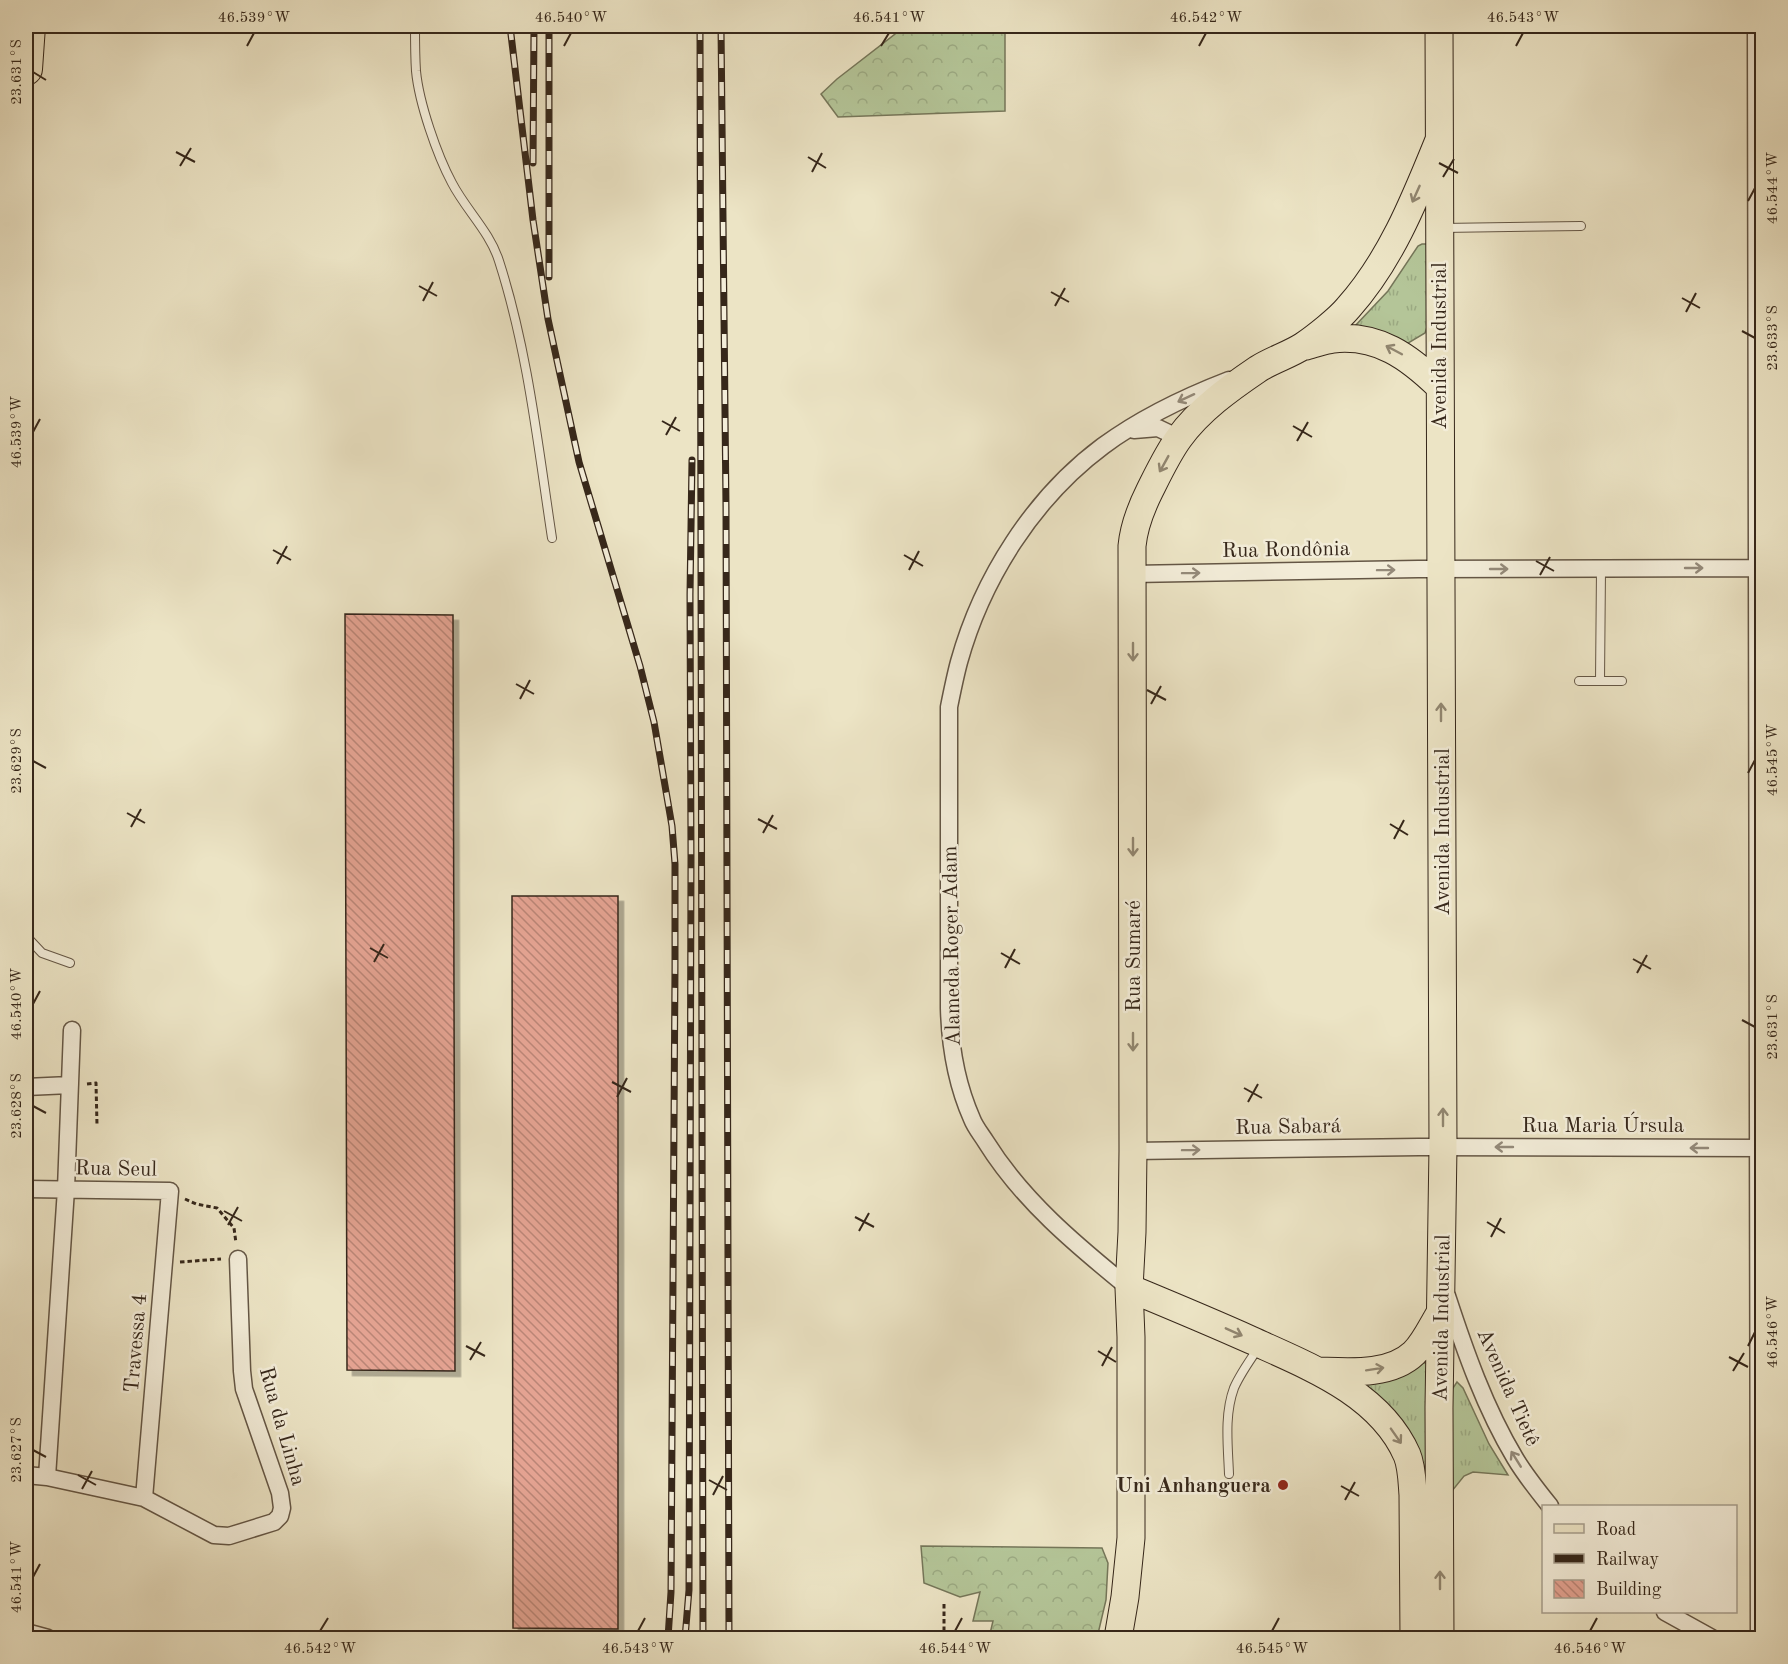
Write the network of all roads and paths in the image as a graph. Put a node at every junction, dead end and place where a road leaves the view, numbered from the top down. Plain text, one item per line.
1 (29, 26) edge
2 (415, 26) edge
3 (1439, 26) edge
4 (1756, 26) edge
5 (26, 69) edge
6 (1439, 140) junction
7 (1581, 226) dead end
8 (1438, 228) junction
9 (1302, 347) junction
10 (1260, 368) junction
11 (1439, 386) junction
12 (1127, 430) junction
13 (1179, 438) junction
14 (552, 538) dead end
15 (1760, 568) edge
16 (1601, 569) junction
17 (1440, 570) junction
18 (1132, 574) junction
19 (28, 650) dead end
20 (26, 677) edge
21 (1580, 681) dead end
22 (1600, 681) junction
23 (1622, 681) dead end
24 (26, 936) edge
25 (70, 963) dead end
26 (72, 1030) dead end
27 (70, 1085) junction
28 (26, 1087) edge
29 (97, 1125) dead end
30 (1443, 1147) junction
31 (1760, 1148) edge
32 (1133, 1151) junction
33 (26, 1189) edge
34 (66, 1189) junction
35 (170, 1191) junction
36 (1132, 1232) junction
37 (238, 1259) junction
38 (165, 1263) junction
39 (1441, 1279) junction
40 (1129, 1288) junction
41 (1172, 1305) junction
42 (1440, 1312) junction
43 (1131, 1337) junction
44 (1261, 1344) junction
45 (1317, 1371) junction
46 (1229, 1474) dead end
47 (26, 1475) edge
48 (47, 1477) junction
49 (144, 1498) junction
50 (1549, 1505) edge
51 (944, 1604) dead end
52 (1668, 1613) edge
53 (26, 1632) edge
54 (48, 1638) edge
55 (944, 1638) edge
56 (1118, 1638) edge
57 (1414, 1638) edge
58 (1440, 1638) edge
59 (1712, 1638) edge
60 (1760, 1638) edge

1 - 5 highway
2 - 14 lane
3 - 6 main road, Avenida Industrial
4 - 15 street
6 - 8 main road, Avenida Industrial
6 -> 9 main road, Rua Sumaré
7 - 8 lane
8 - 11 main road, Avenida Industrial
9 - 10 main road, Rua Sumaré
11 -> 9 main road, Rua Sumaré
10 -> 12 street, Alameda Roger Adam
10 - 13 main road, Rua Sumaré
11 - 17 main road, Avenida Industrial
12 - 13 street
12 - 40 street, Alameda Roger Adam
13 -> 18 main road, Rua Sumaré
16 -> 15 street, Rua Rondônia
15 - 31 street
17 -> 16 street, Rua Rondônia
16 - 22 lane
18 -> 17 street, Rua Rondônia
30 -> 17 main road, Avenida Industrial
18 -> 32 main road, Rua Sumaré
19 - 20 lane
21 - 22 lane
22 - 23 lane
24 - 25 lane
26 - 27 street
27 - 28 street
27 - 29 path
27 - 34 street
31 -> 30 street, Rua Maria Úrsula
32 -> 30 street, Rua Sabará
30 - 39 main road, Avenida Industrial
31 - 60 street
32 - 36 main road, Rua Sumaré
33 - 34 street, Rua Seul
34 - 35 street, Rua Seul
34 - 48 street
35 - 37 path, Rua Seul
35 - 38 street, Travessa 4
36 - 40 main road, Rua Sumaré
36 - 41 main road
37 - 38 path
37 - 49 street, Rua da Linha
38 - 49 street, Travessa 4
39 - 42 main road, Avenida Industrial
50 -> 39 street, Avenida Tietê
40 - 41 main road, Alameda Roger Adam
40 - 43 main road, Rua Sumaré
41 - 43 main road
41 -> 44 main road, Alameda Roger Adam
45 -> 42 main road, Alameda Roger Adam
58 -> 42 main road, Avenida Industrial
43 - 56 main road, Rua Sumaré
44 - 45 main road, Alameda Roger Adam
44 - 46 lane
45 -> 57 main road, Alameda Roger Adam
47 - 48 street, Rua da Linha
48 - 49 street, Rua da Linha
51 - 55 path
52 - 59 street
53 - 54 street

